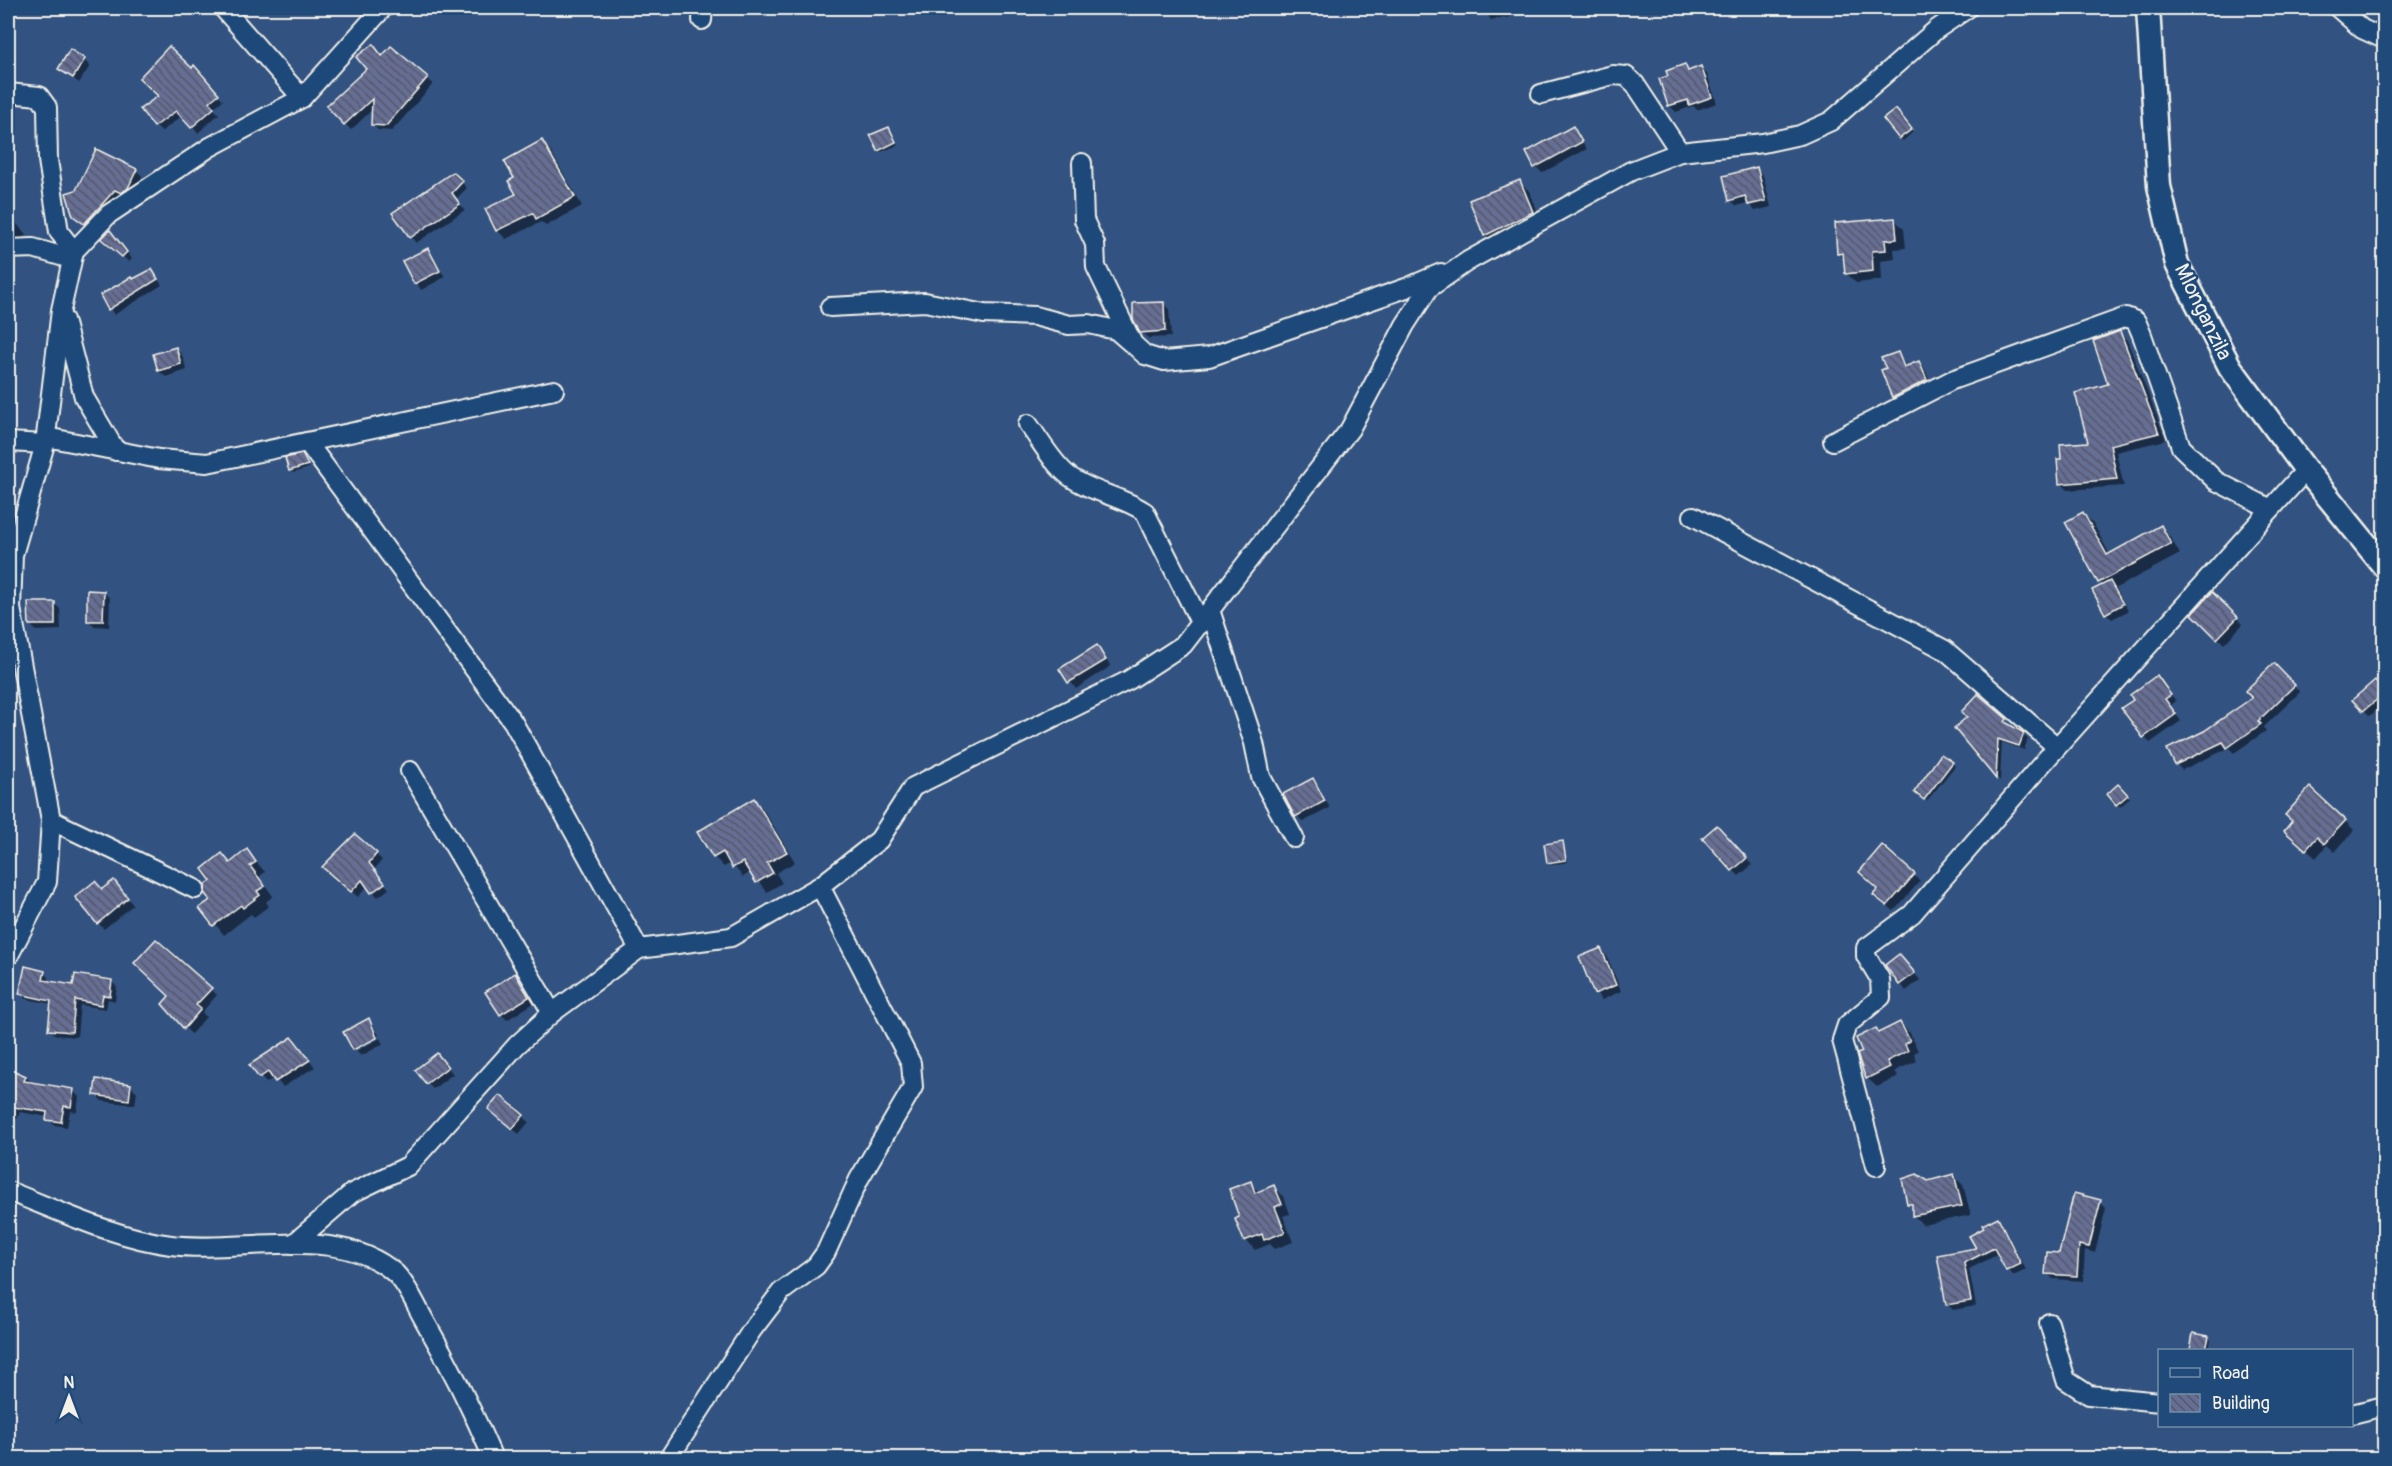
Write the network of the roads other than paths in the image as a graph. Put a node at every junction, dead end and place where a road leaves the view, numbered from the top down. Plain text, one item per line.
1 (223, 8) edge
2 (383, 8) edge
3 (1968, 8) edge
4 (2148, 8) edge
5 (2338, 8) edge
6 (2385, 39) edge
7 (8, 93) edge
8 (1541, 94) dead end
9 (302, 98) junction
10 (1680, 152) junction
11 (1082, 163) dead end
12 (8, 249) edge
13 (73, 255) junction
14 (1468, 261) junction
15 (830, 307) dead end
16 (61, 310) junction
17 (1132, 344) junction
18 (554, 390) dead end
19 (1028, 424) dead end
20 (45, 440) junction
21 (1833, 441) dead end
22 (8, 442) edge
23 (307, 442) junction
24 (116, 451) junction
25 (2306, 470) junction
26 (2271, 509) junction
27 (1693, 516) dead end
28 (2385, 566) edge
29 (1206, 619) junction
30 (2057, 747) junction
31 (410, 771) dead end
32 (51, 820) junction
33 (1294, 838) dead end
34 (820, 886) junction
35 (195, 889) dead end
36 (14, 929) edge
37 (639, 949) junction
38 (8, 957) edge
39 (552, 1013) junction
40 (1876, 1166) dead end
41 (8, 1191) edge
42 (293, 1244) junction
43 (2049, 1323) dead end
44 (2158, 1402) edge
45 (2385, 1406) edge
46 (2353, 1414) edge
47 (493, 1458) edge
48 (669, 1458) edge

1 - 9 street
2 - 9 street
3 - 10 street
4 - 25 street, Mlonganzila
5 - 6 street
7 - 13 street
8 - 10 street
9 - 13 street
10 - 14 street
11 - 17 street
12 - 13 street
13 - 16 street
14 - 17 street
14 - 29 street
15 - 17 street
16 - 20 street
16 - 24 street
18 - 23 street
19 - 29 street
20 - 22 street
20 - 24 street
20 - 32 street
21 - 26 street
23 - 24 street
23 - 37 street
25 - 26 street
25 - 28 street, Mlonganzila
26 - 30 street
27 - 30 street
29 - 33 street
29 - 34 street
30 - 40 street
31 - 39 street
32 - 35 street
32 - 36 street
34 - 37 street
34 - 48 street
36 - 38 street
37 - 39 street
39 - 42 street
41 - 42 street
42 - 47 street
43 - 44 street
45 - 46 street

